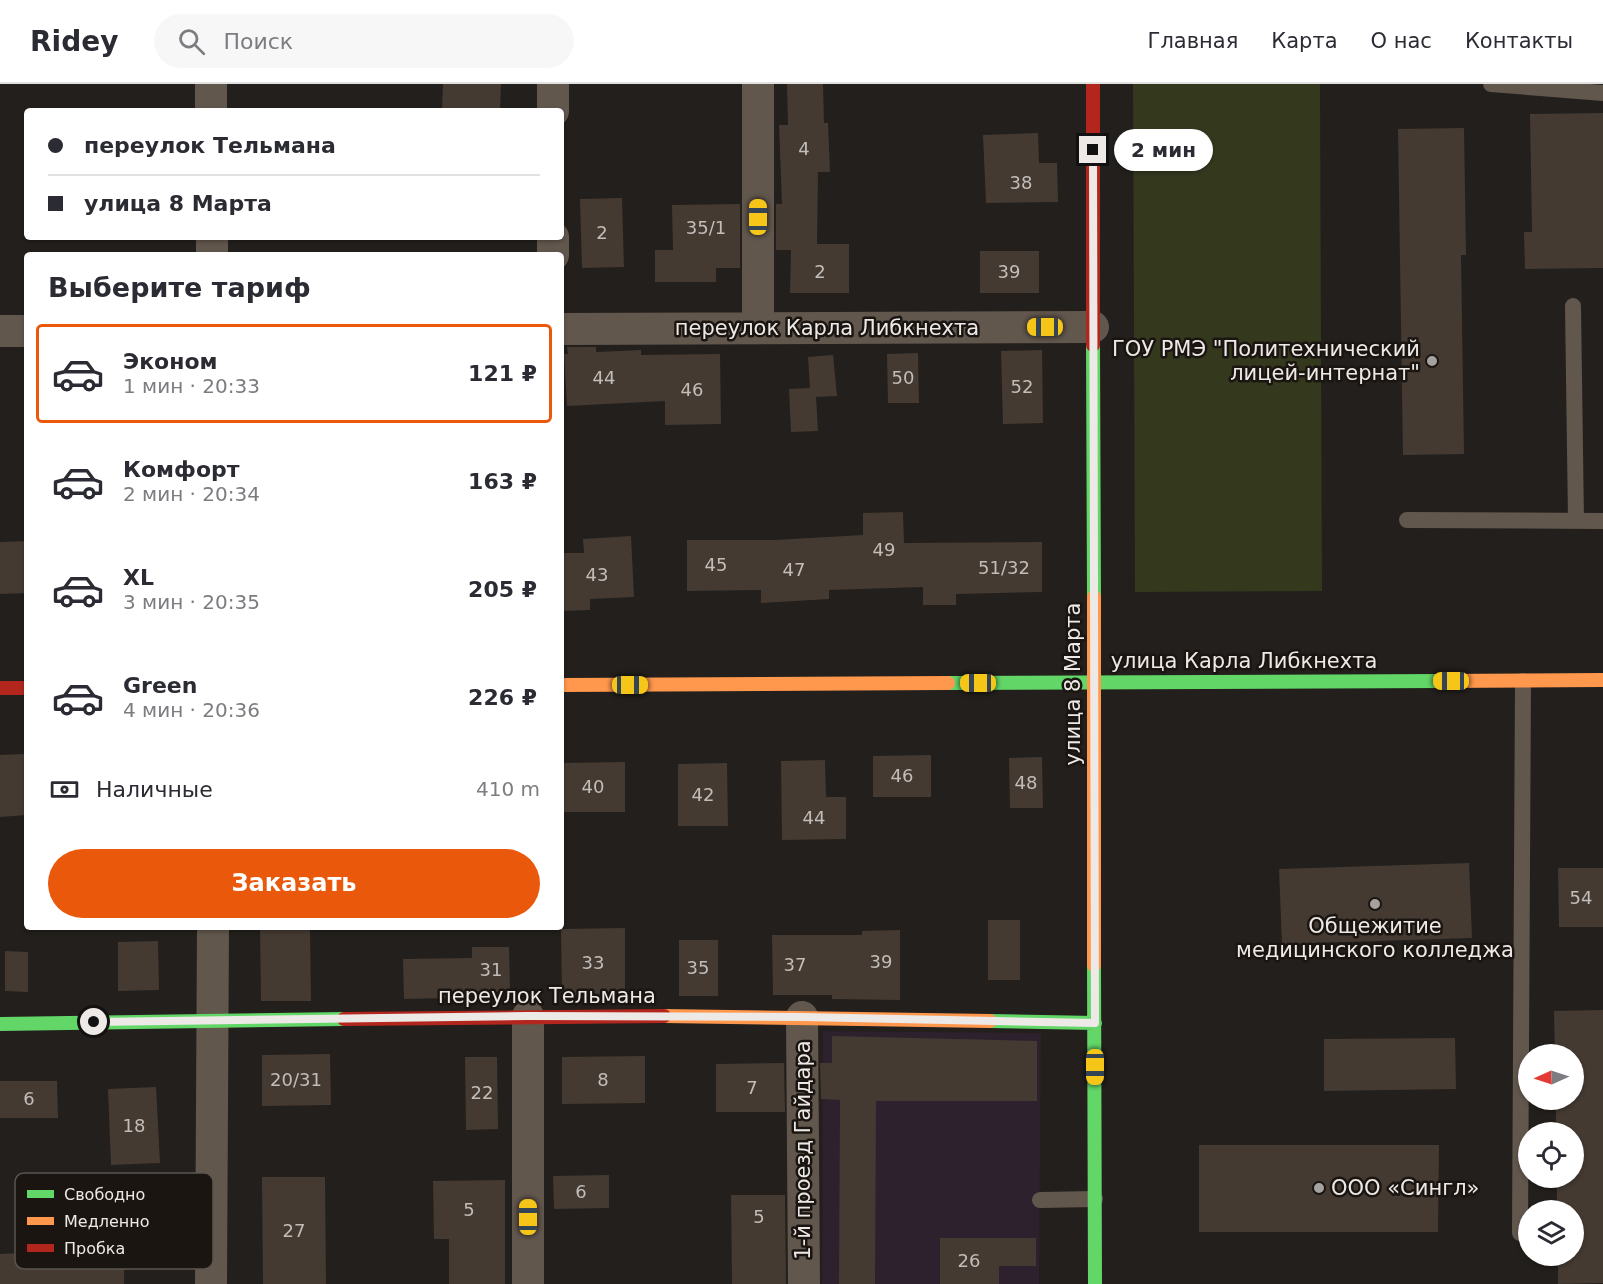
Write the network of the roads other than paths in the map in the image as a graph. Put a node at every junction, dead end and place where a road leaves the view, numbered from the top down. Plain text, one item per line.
1 (211, 84) edge
2 (553, 84) edge
3 (758, 84) edge
4 (1093, 84) edge
5 (1491, 84) edge
6 (1603, 93) edge
7 (211, 108) edge
8 (553, 108) edge
9 (1573, 306) dead end
10 (1093, 327) junction
11 (758, 328) junction
12 (564, 329) edge
13 (24, 331) edge
14 (0, 332) edge
15 (1407, 520) dead end
16 (1576, 521) junction
17 (1603, 521) edge
18 (1603, 680) edge
19 (1522, 681) junction
20 (1094, 683) junction
21 (564, 685) edge
22 (0, 688) edge
23 (24, 688) edge
24 (213, 930) edge
25 (528, 1016) junction
26 (802, 1017) junction
27 (213, 1020) junction
28 (1095, 1023) junction
29 (0, 1024) edge
30 (212, 1173) edge
31 (1095, 1199) junction
32 (1040, 1200) dead end
33 (1520, 1200) edge
34 (212, 1269) edge
35 (212, 1284) edge
36 (528, 1284) edge
37 (804, 1284) edge
38 (1095, 1284) edge

1 - 7 street
2 - 8 street
3 - 11 street
4 - 10 street, улица 8 Марта
5 - 6 lane
9 - 16 lane
10 - 11 street, переулок Карла Либкнехта
10 - 20 street, улица 8 Марта
11 - 12 street, переулок Карла Либкнехта
13 - 14 street
15 - 16 lane
16 - 17 lane
18 - 19 street, улица Карла Либкнехта
19 - 20 street, улица Карла Либкнехта
19 - 33 lane
20 - 21 street, улица Карла Либкнехта
20 - 28 street, улица 8 Марта
22 - 23 street
24 - 27 street
25 - 26 street, переулок Тельмана
25 - 27 street, переулок Тельмана
25 - 36 street
26 - 28 street, переулок Тельмана
26 - 37 street, 1-й проезд Гайдара
27 - 29 street, переулок Тельмана
27 - 30 street
28 - 31 street, улица 8 Марта
31 - 32 lane
31 - 38 street, улица 8 Марта
34 - 35 street

